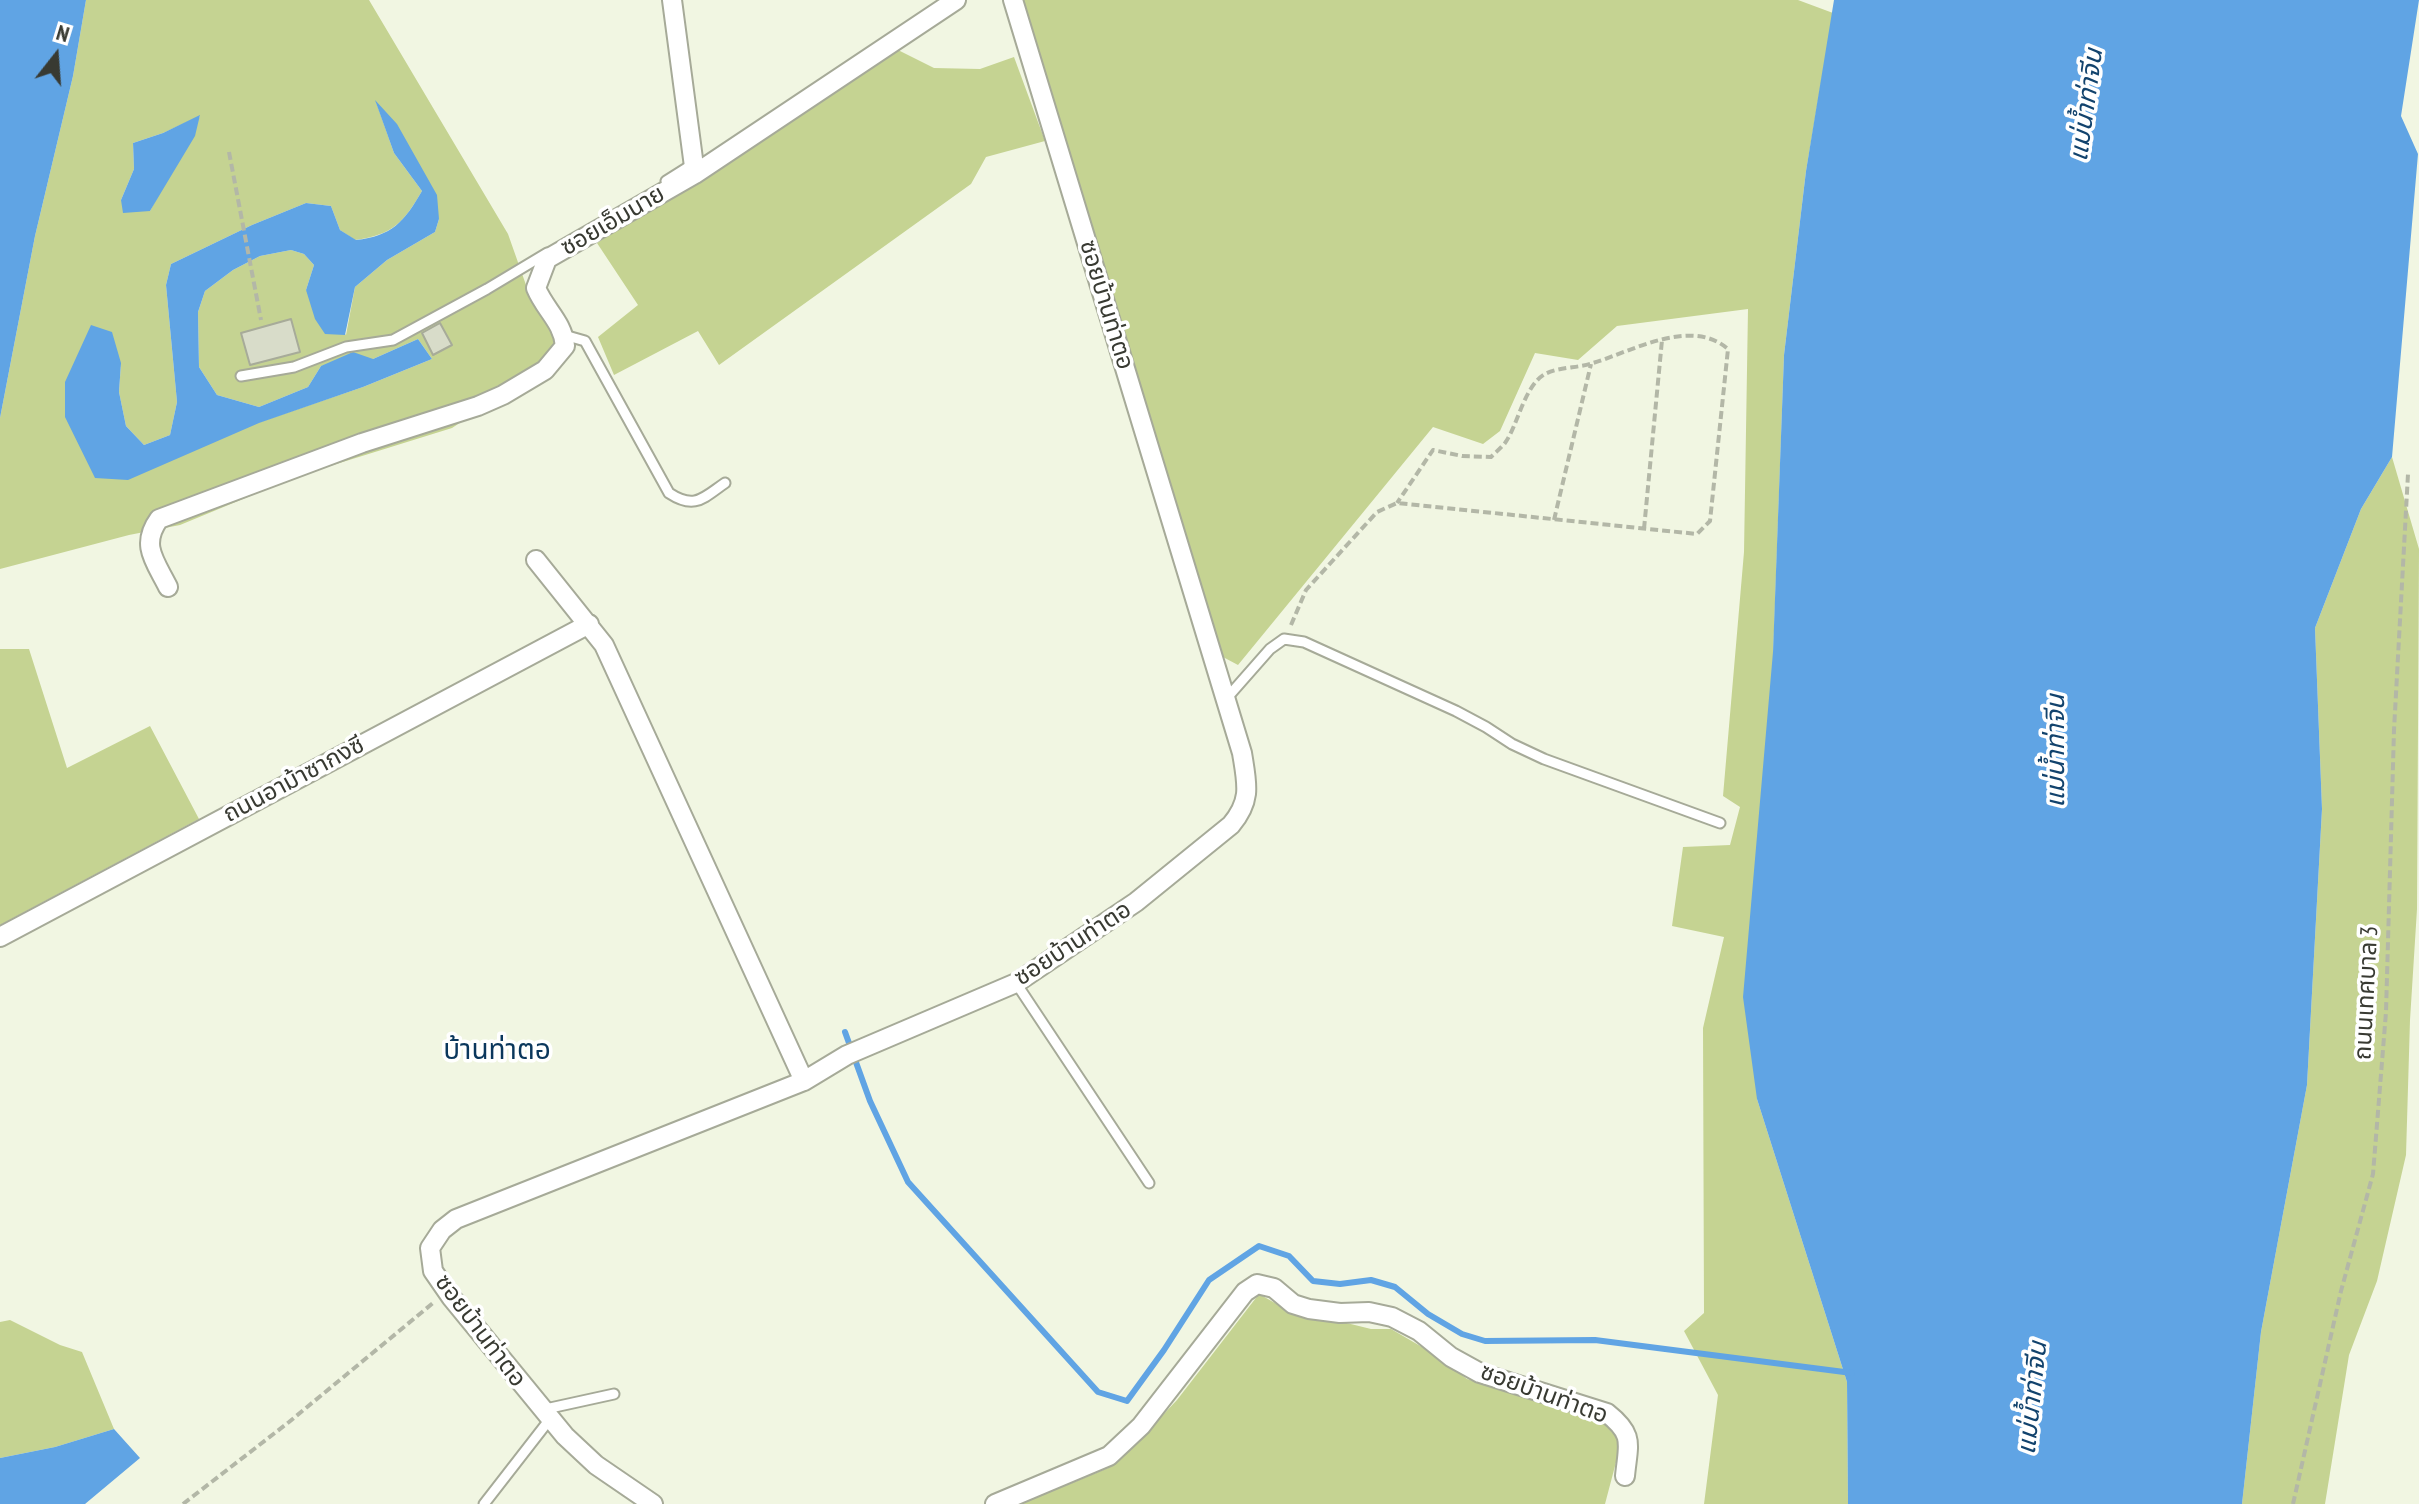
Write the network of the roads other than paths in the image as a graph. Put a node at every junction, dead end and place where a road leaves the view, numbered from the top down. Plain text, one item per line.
1 (672, 0) edge
2 (956, 0) edge
3 (1013, 0) edge
4 (694, 169) junction
5 (564, 335) junction
6 (241, 376) dead end
7 (725, 483) dead end
8 (536, 560) dead end
9 (168, 587) dead end
10 (589, 624) junction
11 (1226, 699) junction
12 (1720, 823) dead end
13 (0, 937) edge
14 (1016, 983) junction
15 (804, 1081) junction
16 (1149, 1183) dead end
17 (614, 1394) dead end
18 (546, 1415) junction
19 (1625, 1476) dead end
20 (484, 1504) edge
21 (653, 1504) edge
22 (995, 1504) edge

1 - 4 street
2 - 4 street, ซอยเอ็มนาย
3 - 11 street, ซอยบ้านท่าตอ
4 - 5 street, ซอยเอ็มนาย
4 - 6 lane
5 - 7 lane
5 - 9 street
8 - 10 street
10 - 13 street, ถนนอาม้าซากงซี
10 - 15 street
11 - 12 lane
11 - 14 street, ซอยบ้านท่าตอ
14 - 15 street, ซอยบ้านท่าตอ
14 - 16 lane
15 - 18 street, ซอยบ้านท่าตอ
17 - 18 lane
18 - 20 lane
18 - 21 street, ซอยบ้านท่าตอ
19 - 22 street, ซอยบ้านท่าตอ

